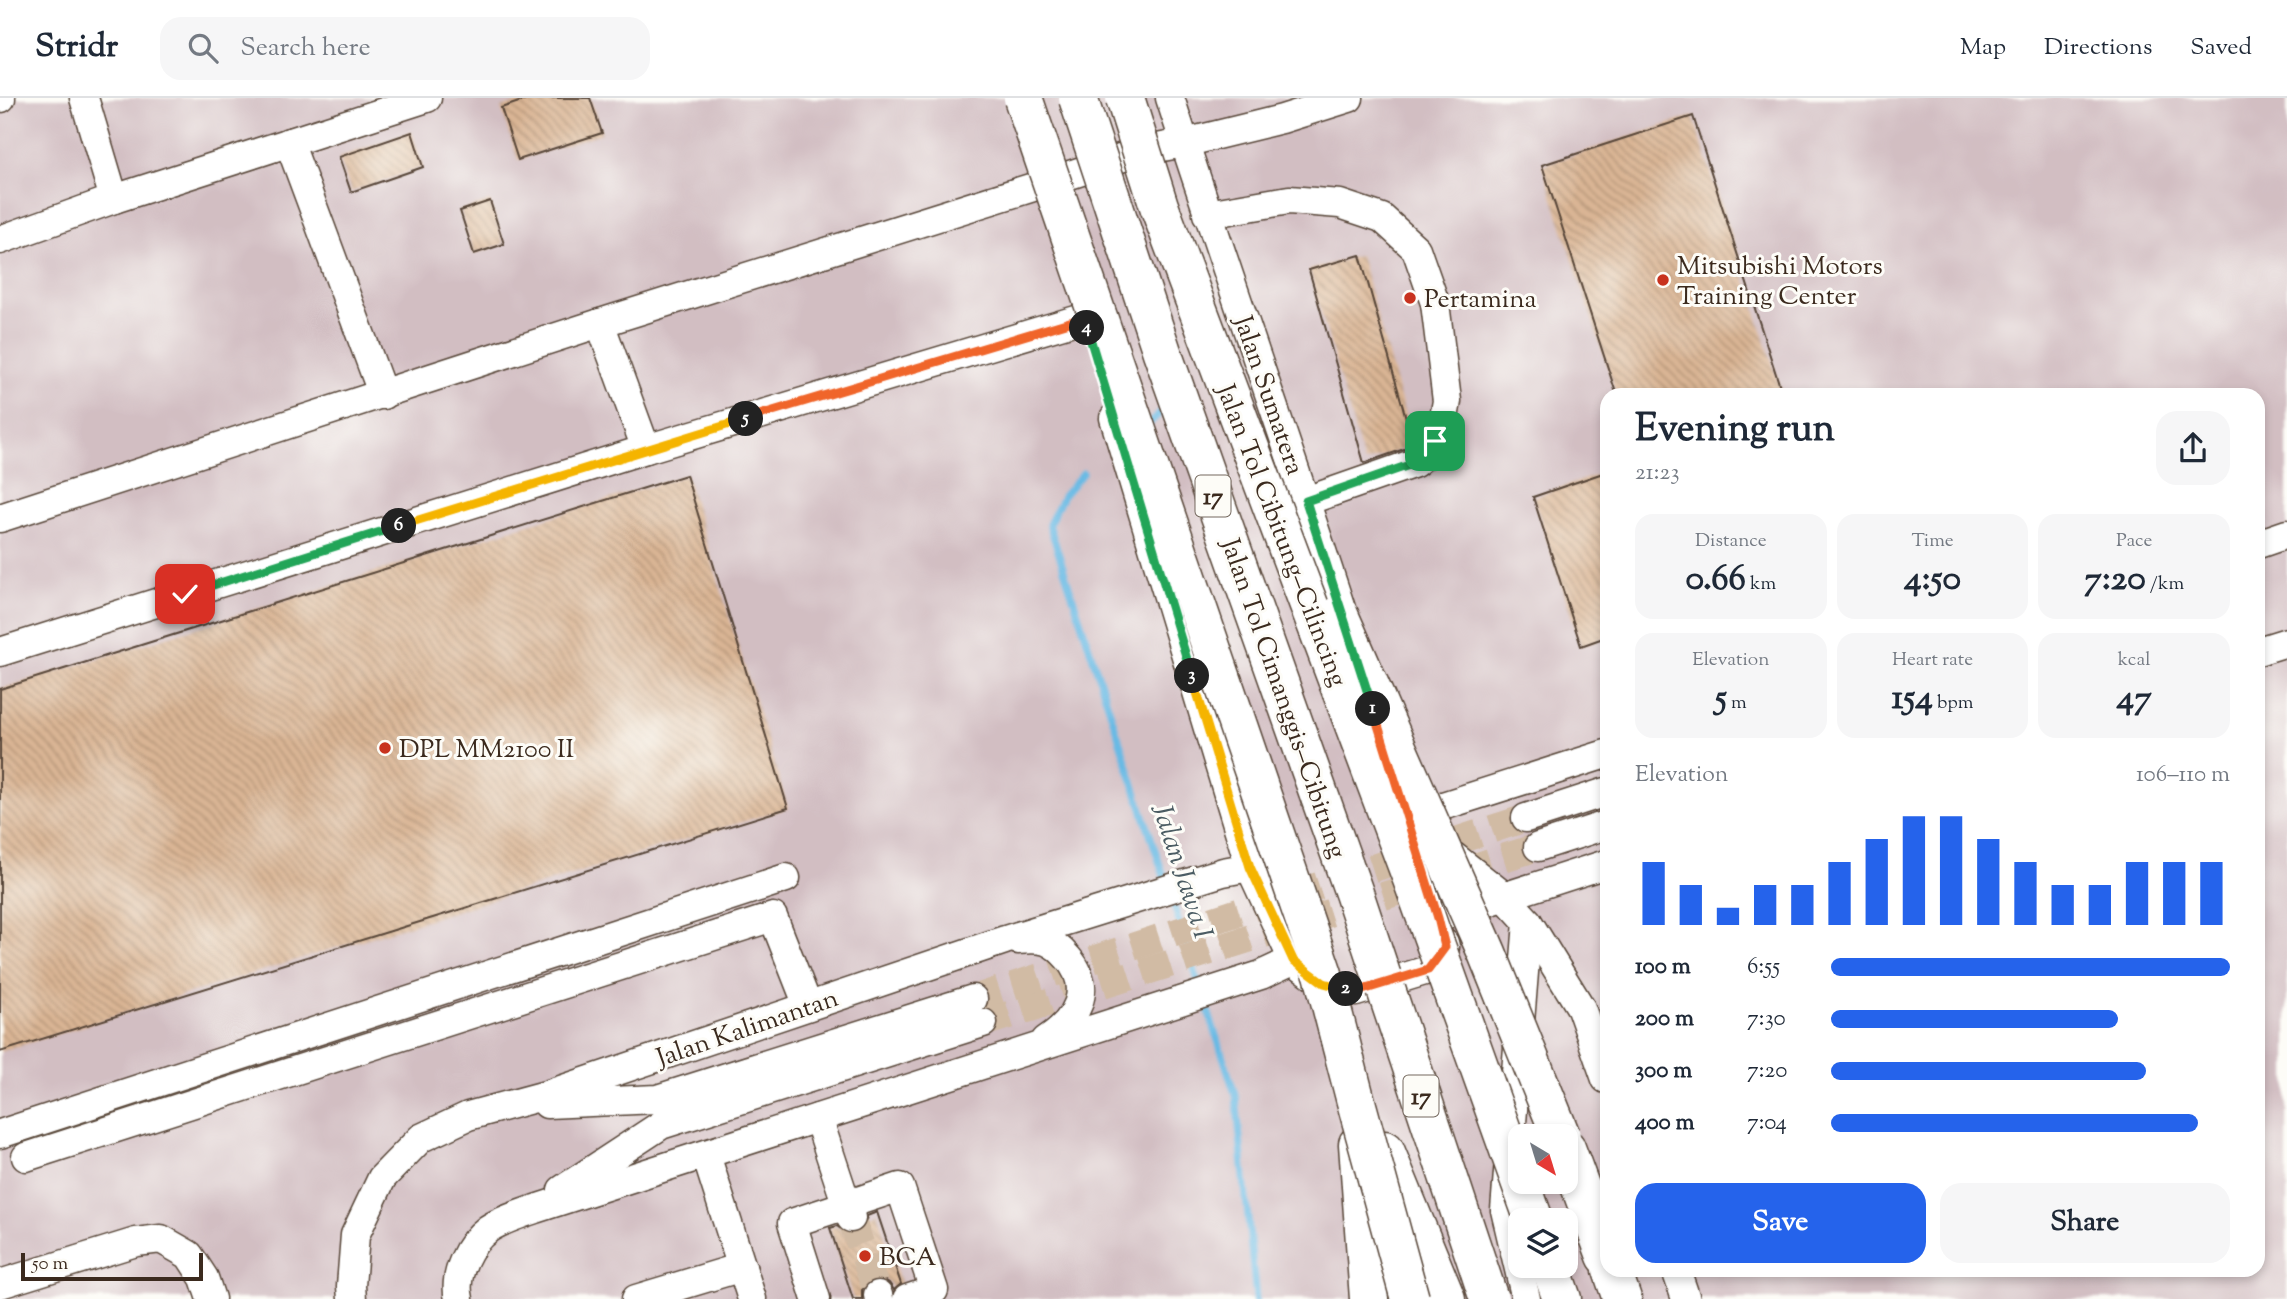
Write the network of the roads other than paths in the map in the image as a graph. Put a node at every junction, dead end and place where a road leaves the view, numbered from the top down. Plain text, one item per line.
1 (84, 98) edge
2 (427, 98) edge
3 (1015, 98) edge
4 (1023, 98) edge
5 (1078, 98) edge
6 (1125, 98) edge
7 (1170, 98) edge
8 (1349, 98) edge
9 (1316, 103) edge
10 (289, 142) junction
11 (1184, 143) junction
12 (1043, 184) junction
13 (114, 199) junction
14 (1159, 206) junction
15 (1207, 214) junction
16 (0, 240) edge
17 (1083, 318) junction
18 (600, 323) junction
19 (383, 395) junction
20 (646, 449) junction
21 (1306, 501) junction
22 (1, 513) edge
23 (2287, 534) edge
24 (2265, 542) edge
25 (2287, 641) edge
26 (2265, 644) edge
27 (2265, 649) edge
28 (0, 652) edge
29 (1600, 756) edge
30 (1600, 794) edge
31 (1405, 818) junction
32 (1526, 818) tunnel mouth
33 (1600, 827) edge
34 (1538, 846) tunnel mouth
35 (1600, 865) edge
36 (1250, 867) junction
37 (786, 878) dead end
38 (1505, 897) junction
39 (1438, 918) junction
40 (1528, 922) junction
41 (1005, 940) junction
42 (1313, 972) junction
43 (808, 1006) junction
44 (1337, 1019) junction
45 (1034, 1047) junction
46 (1600, 1062) edge
47 (502, 1107) junction
48 (818, 1118) junction
49 (1556, 1124) edge
50 (0, 1134) edge
51 (1385, 1150) joint
52 (706, 1155) junction
53 (26, 1157) dead end
54 (1578, 1180) edge
55 (1530, 1208) edge
56 (535, 1209) junction
57 (849, 1211) junction
58 (1600, 1240) edge
59 (742, 1267) junction
60 (1614, 1277) edge
61 (1678, 1277) edge
62 (1555, 1278) edge
63 (0, 1284) edge
64 (699, 1289) edge
65 (211, 1299) edge
66 (352, 1299) edge
67 (458, 1299) edge
68 (636, 1299) edge
69 (752, 1299) edge
70 (817, 1299) edge
71 (907, 1299) edge
72 (1369, 1299) edge
73 (1410, 1299) edge
74 (1436, 1299) edge
75 (1446, 1299) edge
76 (1489, 1299) edge
77 (1527, 1299) edge
78 (1562, 1299) edge
79 (1622, 1299) edge
80 (1686, 1299) edge

1 - 13 street
2 - 10 street
3 - 12 street
4 - 42 highway, bridge
5 - 76 highway, Jalan Tol Cimanggis–Cibitung / 17, bridge
6 - 14 highway, 17, bridge
7 - 11 street, Jalan Sumatera
8 - 9 street
9 - 11 street
10 - 13 street
10 - 19 street
11 - 12 street
11 - 15 street, Jalan Sumatera
12 - 17 street
12 - 18 street
13 - 16 street
14 - 49 highway, bridge
14 - 55 highway, Jalan Tol Cibitung–Cilincing / 17, bridge
15 - 21 street, Jalan Sumatera
15 - 21 street
17 - 20 street
17 - 36 street
18 - 19 street
18 - 20 street
19 - 22 street
20 - 28 street
21 - 31 street, Jalan Sumatera
23 - 24 street
25 - 26 street
25 - 27 street
29 - 31 street
30 - 32 street
31 - 38 street
31 - 39 street, Jalan Sumatera
33 - 34 street
35 - 38 street
36 - 41 street, Jalan Kalimantan
36 - 42 street
37 - 50 street
38 - 39 street
38 - 40 street
39 - 42 street, Jalan Sumatera
40 - 46 street
40 - 77 street
41 - 43 street, Jalan Kalimantan
41 - 45 street
42 - 44 street
42 - 45 street
42 - 73 highway, bridge
42 - 74 highway, bridge
43 - 47 street, Jalan Kalimantan
43 - 53 street
44 - 51 street
44 - 72 highway
45 - 48 street
47 - 56 street
47 - 66 street, Jalan Kalimantan
48 - 52 street
48 - 57 street
51 - 75 highway
52 - 56 street
52 - 59 street
54 - 58 highway
56 - 67 street
57 - 70 street
57 - 71 street
59 - 64 street
59 - 69 street
60 - 79 highway
61 - 80 street
62 - 78 highway
63 - 65 street
64 - 68 street

